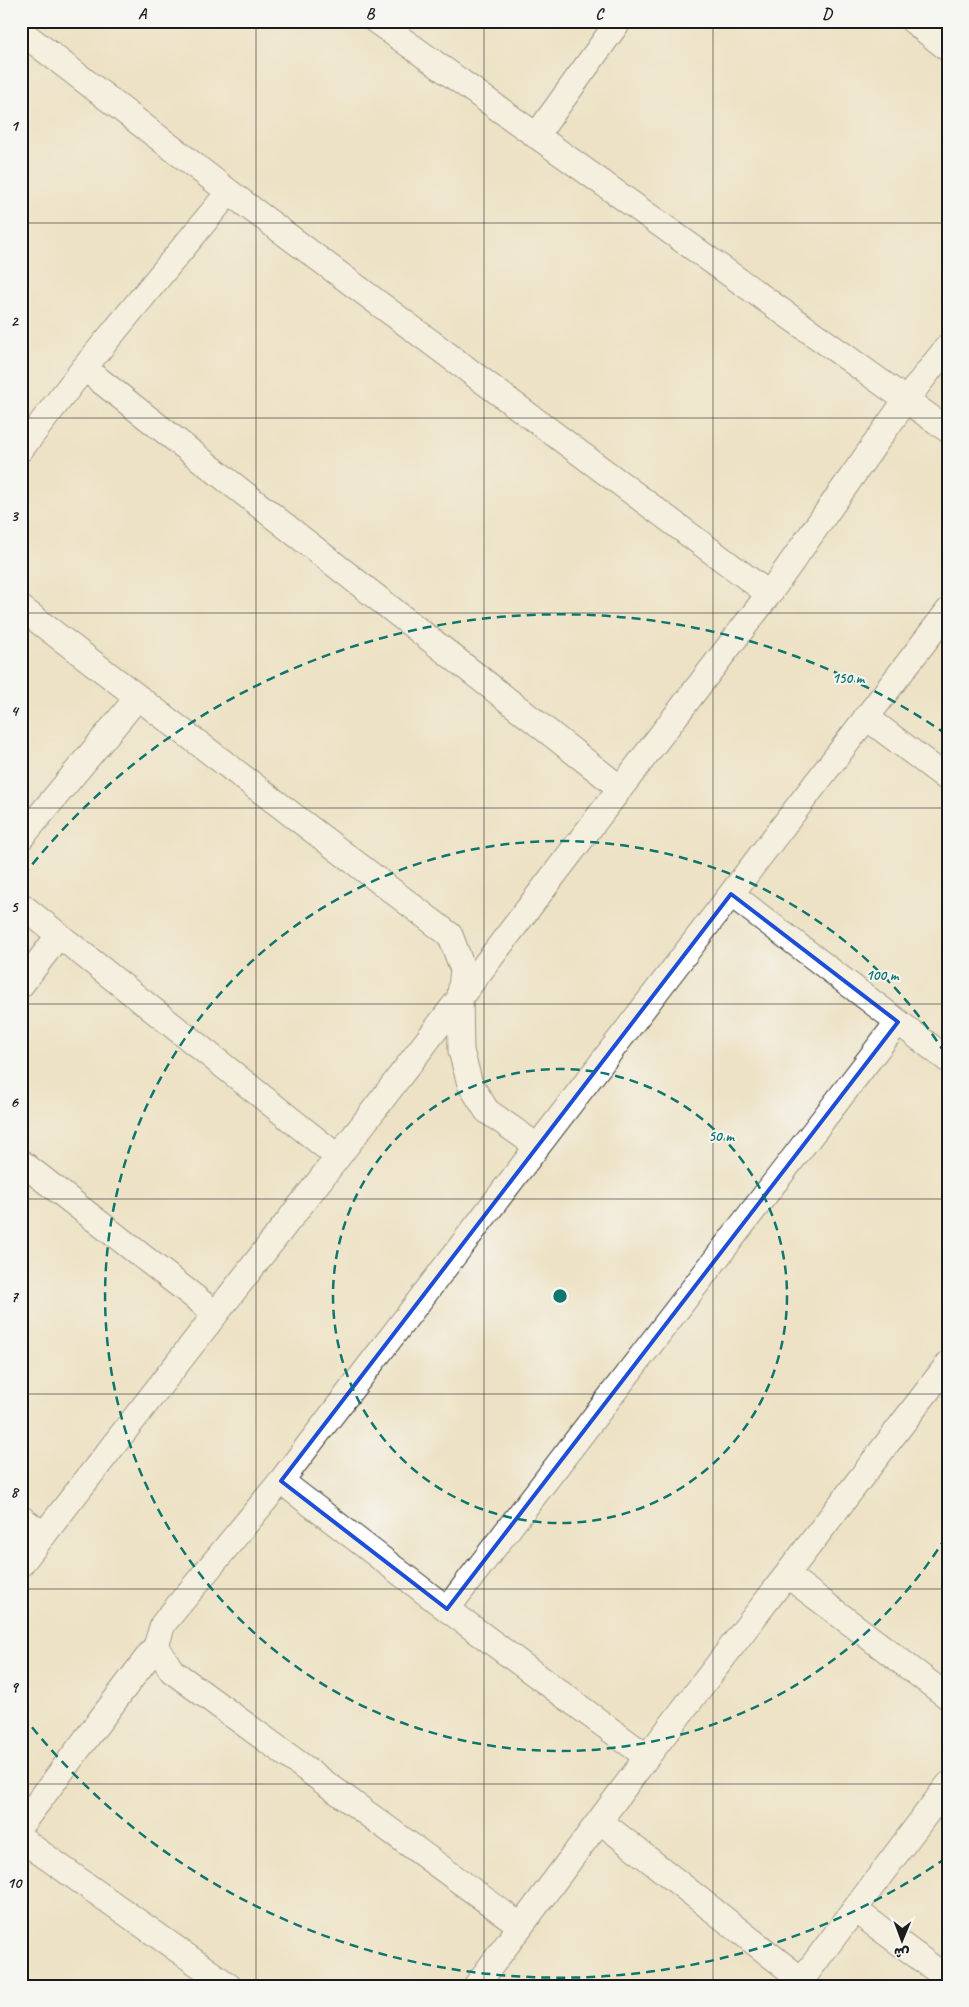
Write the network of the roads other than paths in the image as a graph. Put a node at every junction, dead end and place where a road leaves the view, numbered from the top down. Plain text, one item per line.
1 (376, 21) edge
2 (619, 21) edge
3 (913, 21) edge
4 (30, 35) edge
5 (948, 49) edge
6 (536, 136) junction
7 (228, 192) junction
8 (948, 346) edge
9 (84, 368) junction
10 (906, 400) junction
11 (948, 430) edge
12 (21, 449) edge
13 (770, 594) junction
14 (21, 608) edge
15 (948, 611) edge
16 (138, 697) junction
17 (866, 717) junction
18 (948, 779) edge
19 (620, 788) junction
20 (21, 838) edge
21 (731, 894) junction
22 (21, 905) edge
23 (59, 935) junction
24 (21, 985) edge
25 (460, 995) junction
26 (898, 1022) junction
27 (948, 1060) edge
28 (537, 1146) junction
29 (338, 1157) junction
30 (21, 1162) edge
31 (215, 1313) junction
32 (948, 1364) edge
33 (940, 1390) edge
34 (280, 1480) junction
35 (21, 1518) edge
36 (44, 1535) junction
37 (21, 1564) edge
38 (787, 1575) junction
39 (447, 1609) junction
40 (156, 1646) junction
41 (948, 1697) edge
42 (647, 1757) junction
43 (948, 1785) edge
44 (600, 1820) junction
45 (21, 1825) edge
46 (21, 1839) edge
47 (854, 1910) junction
48 (521, 1926) junction
49 (199, 1977) edge
50 (948, 1979) edge
51 (799, 1983) edge
52 (229, 1986) edge
53 (476, 1986) edge

1 - 6 street
2 - 6 street
3 - 5 street
4 - 7 street
6 - 10 street
7 - 9 street
7 - 13 street
8 - 10 street
9 - 12 street
9 - 19 street
10 - 11 street
10 - 13 street
13 - 19 street
14 - 16 street
15 - 17 street
16 - 20 street
16 - 25 street
17 - 18 street
17 - 21 street
19 - 25 street
21 - 26 street
21 - 28 street
22 - 23 street
23 - 24 street
23 - 29 street
25 - 28 street
25 - 29 street
26 - 27 street
26 - 39 street
28 - 34 street
29 - 31 street
30 - 31 street
31 - 36 street
32 - 33 street
33 - 38 street
34 - 39 street
34 - 40 street
35 - 36 street
36 - 37 street
38 - 41 street
38 - 42 street
39 - 42 street
40 - 45 street
40 - 48 street
42 - 44 street
43 - 47 street
44 - 48 street
44 - 51 street
46 - 49 street
47 - 50 street
47 - 51 street
48 - 53 street
49 - 52 street

